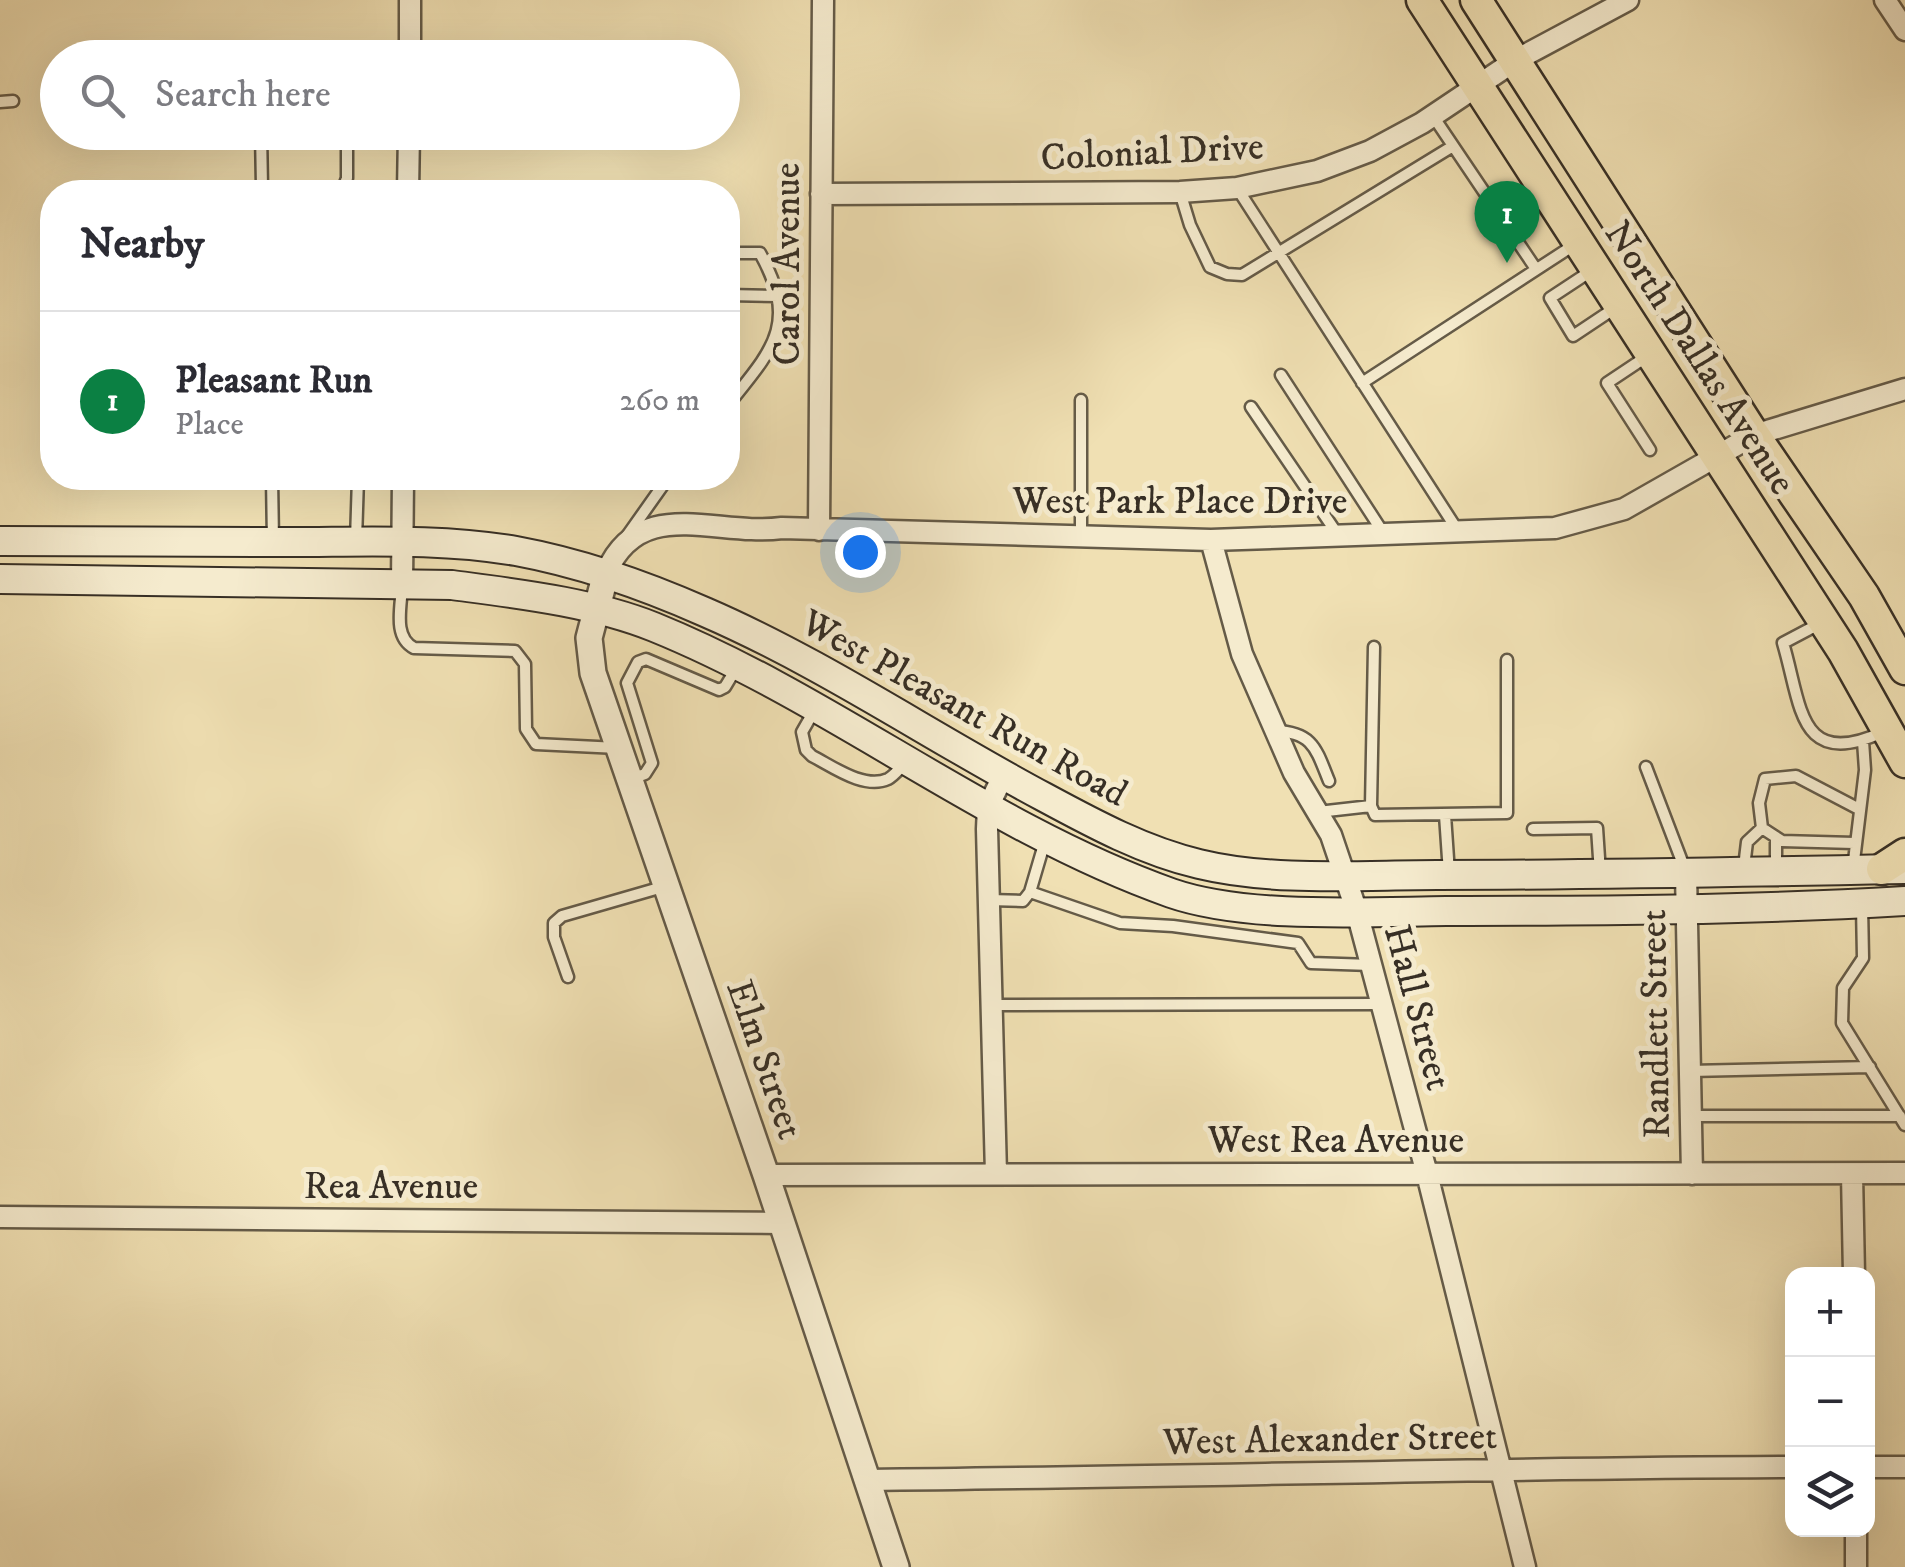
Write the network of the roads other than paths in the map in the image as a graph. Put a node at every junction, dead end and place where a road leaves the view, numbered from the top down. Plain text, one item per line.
1 (410, 0) edge
2 (823, 0) edge
3 (1422, 0) edge
4 (1476, 0) edge
5 (1628, 0) edge
6 (1886, 0) edge
7 (1905, 30) edge
8 (410, 40) edge
9 (1516, 60) junction
10 (1479, 85) junction
11 (14, 101) dead end
12 (0, 102) edge
13 (1434, 116) junction
14 (1452, 146) junction
15 (261, 150) edge
16 (347, 150) edge
17 (409, 150) edge
18 (262, 180) edge
19 (345, 180) edge
20 (408, 180) edge
21 (1237, 188) junction
22 (1180, 192) junction
23 (821, 194) junction
24 (1632, 242) junction
25 (1278, 252) junction
26 (740, 253) edge
27 (1587, 254) junction
28 (1536, 270) junction
29 (740, 296) edge
30 (778, 296) junction
31 (1620, 305) junction
32 (1650, 353) junction
33 (1282, 375) dead end
34 (1362, 383) junction
35 (1905, 388) edge
36 (740, 390) edge
37 (1081, 400) dead end
38 (1251, 407) dead end
39 (1754, 436) junction
40 (1650, 450) dead end
41 (1717, 457) junction
42 (272, 490) edge
43 (358, 490) edge
44 (403, 490) edge
45 (660, 490) edge
46 (819, 530) junction
47 (1458, 532) junction
48 (1384, 535) junction
49 (1082, 536) junction
50 (1339, 536) junction
51 (0, 540) edge
52 (402, 540) junction
53 (1211, 540) junction
54 (356, 541) junction
55 (624, 541) junction
56 (272, 542) junction
57 (606, 573) junction
58 (0, 578) edge
59 (402, 584) junction
60 (1864, 596) junction
61 (596, 610) junction
62 (1824, 621) junction
63 (1374, 647) dead end
64 (1507, 660) dead end
65 (738, 666) junction
66 (1905, 669) edge
67 (627, 683) junction
68 (600, 693) junction
69 (814, 709) junction
70 (1274, 731) junction
71 (1875, 736) junction
72 (619, 748) junction
73 (1320, 758) junction
74 (906, 762) junction
75 (1905, 762) edge
76 (1646, 767) dead end
77 (1294, 773) junction
78 (1003, 776) junction
79 (630, 780) junction
80 (1329, 781) dead end
81 (1370, 806) junction
82 (988, 807) junction
83 (1859, 809) junction
84 (1318, 812) junction
85 (1446, 814) junction
86 (1762, 828) junction
87 (1533, 829) dead end
88 (1046, 837) junction
89 (1776, 837) junction
90 (1880, 861) edge
91 (1686, 873) junction
92 (1744, 873) junction
93 (1776, 873) junction
94 (1600, 874) junction
95 (1346, 875) junction
96 (1450, 875) junction
97 (666, 886) junction
98 (1030, 892) junction
99 (988, 900) junction
100 (1905, 901) edge
101 (1862, 902) junction
102 (1687, 910) junction
103 (1357, 912) junction
104 (1371, 965) junction
105 (568, 977) dead end
106 (1382, 1004) junction
107 (991, 1005) junction
108 (1870, 1067) junction
109 (1690, 1071) junction
110 (1691, 1116) junction
111 (1902, 1121) edge
112 (1905, 1173) edge
113 (996, 1174) junction
114 (1427, 1174) junction
115 (1692, 1174) junction
116 (1852, 1174) junction
117 (766, 1176) junction
118 (0, 1217) edge
119 (781, 1223) junction
120 (1854, 1267) edge
121 (1875, 1466) edge
122 (1905, 1466) edge
123 (1785, 1467) edge
124 (1500, 1468) junction
125 (869, 1480) junction
126 (1856, 1537) edge
127 (896, 1567) edge
128 (1525, 1567) edge
129 (1856, 1567) edge

1 - 8 street
2 - 23 street, Carol Avenue
3 - 10 main road, North Dallas Avenue
4 - 9 main road, North Dallas Avenue
5 - 9 street, Colonial Drive
6 - 7 street
9 - 10 street, Colonial Drive
9 - 24 main road, North Dallas Avenue
10 - 13 street, Colonial Drive
10 - 27 main road, North Dallas Avenue
11 - 12 lane
13 - 14 lane
13 - 21 street, Colonial Drive
14 - 25 lane
14 - 28 lane
15 - 18 lane
16 - 19 lane
17 - 20 street
21 - 22 street, Colonial Drive
21 - 25 lane
22 - 23 street, Colonial Drive
22 - 25 lane
23 - 46 street, Carol Avenue
24 - 27 main road
24 - 39 main road, North Dallas Avenue
25 - 34 lane
26 - 30 lane
27 - 28 lane
27 - 31 main road, North Dallas Avenue
27 - 31 lane
28 - 34 lane
29 - 30 lane
30 - 36 lane
31 - 32 main road, North Dallas Avenue
32 - 40 lane
32 - 41 main road, North Dallas Avenue
33 - 48 lane
34 - 47 lane
35 - 39 street, West Park Place Drive
37 - 49 lane
38 - 50 lane
39 - 41 street, West Park Place Drive
39 - 60 main road, North Dallas Avenue
41 - 47 street, West Park Place Drive
41 - 62 main road, North Dallas Avenue
42 - 56 lane
43 - 54 lane
44 - 52 street
45 - 55 lane
46 - 49 street, West Park Place Drive
46 - 55 street, West Park Place Drive
47 - 48 street, West Park Place Drive
48 - 50 street, West Park Place Drive
49 - 53 street, West Park Place Drive
50 - 53 street, West Park Place Drive
51 - 56 main road, West Pleasant Run Road
52 - 54 main road, West Pleasant Run Road
52 - 57 main road, West Pleasant Run Road
52 - 59 street
53 - 70 street, Hall Street
54 - 56 main road, West Pleasant Run Road
55 - 57 street
57 - 61 street, Elm Street
57 - 78 main road, West Pleasant Run Road
58 - 59 main road, West Pleasant Run Road
59 - 61 main road, West Pleasant Run Road
59 - 72 lane
60 - 62 main road
60 - 66 main road, North Dallas Avenue
61 - 65 main road, West Pleasant Run Road
61 - 68 street, Elm Street
62 - 71 main road, North Dallas Avenue
62 - 71 lane
63 - 81 lane
64 - 85 lane
65 - 67 lane
65 - 69 main road, West Pleasant Run Road
67 - 68 lane
67 - 79 lane
68 - 72 street, Elm Street
69 - 74 main road, West Pleasant Run Road
69 - 74 lane
70 - 73 lane
70 - 77 street, Hall Street
71 - 75 main road, North Dallas Avenue
71 - 83 lane
72 - 79 street, Elm Street
73 - 77 lane
73 - 80 lane
74 - 82 main road, West Pleasant Run Road
76 - 91 lane
77 - 84 street, Hall Street
78 - 82 street
78 - 95 main road, West Pleasant Run Road
79 - 97 street, Elm Street
81 - 84 lane
81 - 85 lane
82 - 88 main road, West Pleasant Run Road
82 - 99 street
83 - 86 lane
83 - 90 lane
84 - 95 street, Hall Street
85 - 96 lane
86 - 89 lane
86 - 92 lane
87 - 94 lane
88 - 98 lane
88 - 103 main road, West Pleasant Run Road
89 - 90 lane
89 - 93 lane
90 - 93 main road, West Pleasant Run Road
91 - 92 main road, West Pleasant Run Road
91 - 94 main road, West Pleasant Run Road
91 - 102 street, Randlett Street
92 - 93 main road, West Pleasant Run Road
94 - 96 main road, West Pleasant Run Road
95 - 96 main road, West Pleasant Run Road
95 - 103 street, Hall Street
97 - 105 lane
97 - 117 street, Elm Street
98 - 99 lane
98 - 104 lane
99 - 107 street
100 - 101 main road, West Pleasant Run Road
101 - 102 main road, West Pleasant Run Road
101 - 108 lane
102 - 103 main road, West Pleasant Run Road
102 - 109 street, Randlett Street
103 - 104 street, Hall Street
104 - 106 street, Hall Street
106 - 107 lane
106 - 114 street, Hall Street
107 - 113 street
108 - 109 lane
108 - 111 lane
109 - 110 street, Randlett Street
110 - 111 lane
110 - 115 street, Randlett Street
112 - 116 street, West Rea Avenue
113 - 114 street, West Rea Avenue
113 - 117 street, West Rea Avenue
114 - 115 street, West Rea Avenue
114 - 124 street, Hall Street
115 - 116 street, West Rea Avenue
116 - 120 street
117 - 119 street, Elm Street
118 - 119 street, Rea Avenue
119 - 125 street, Elm Street
121 - 122 street
123 - 124 street, West Alexander Street
124 - 125 street, West Alexander Street
124 - 128 street, Hall Street
125 - 127 street, Elm Street
126 - 129 street

